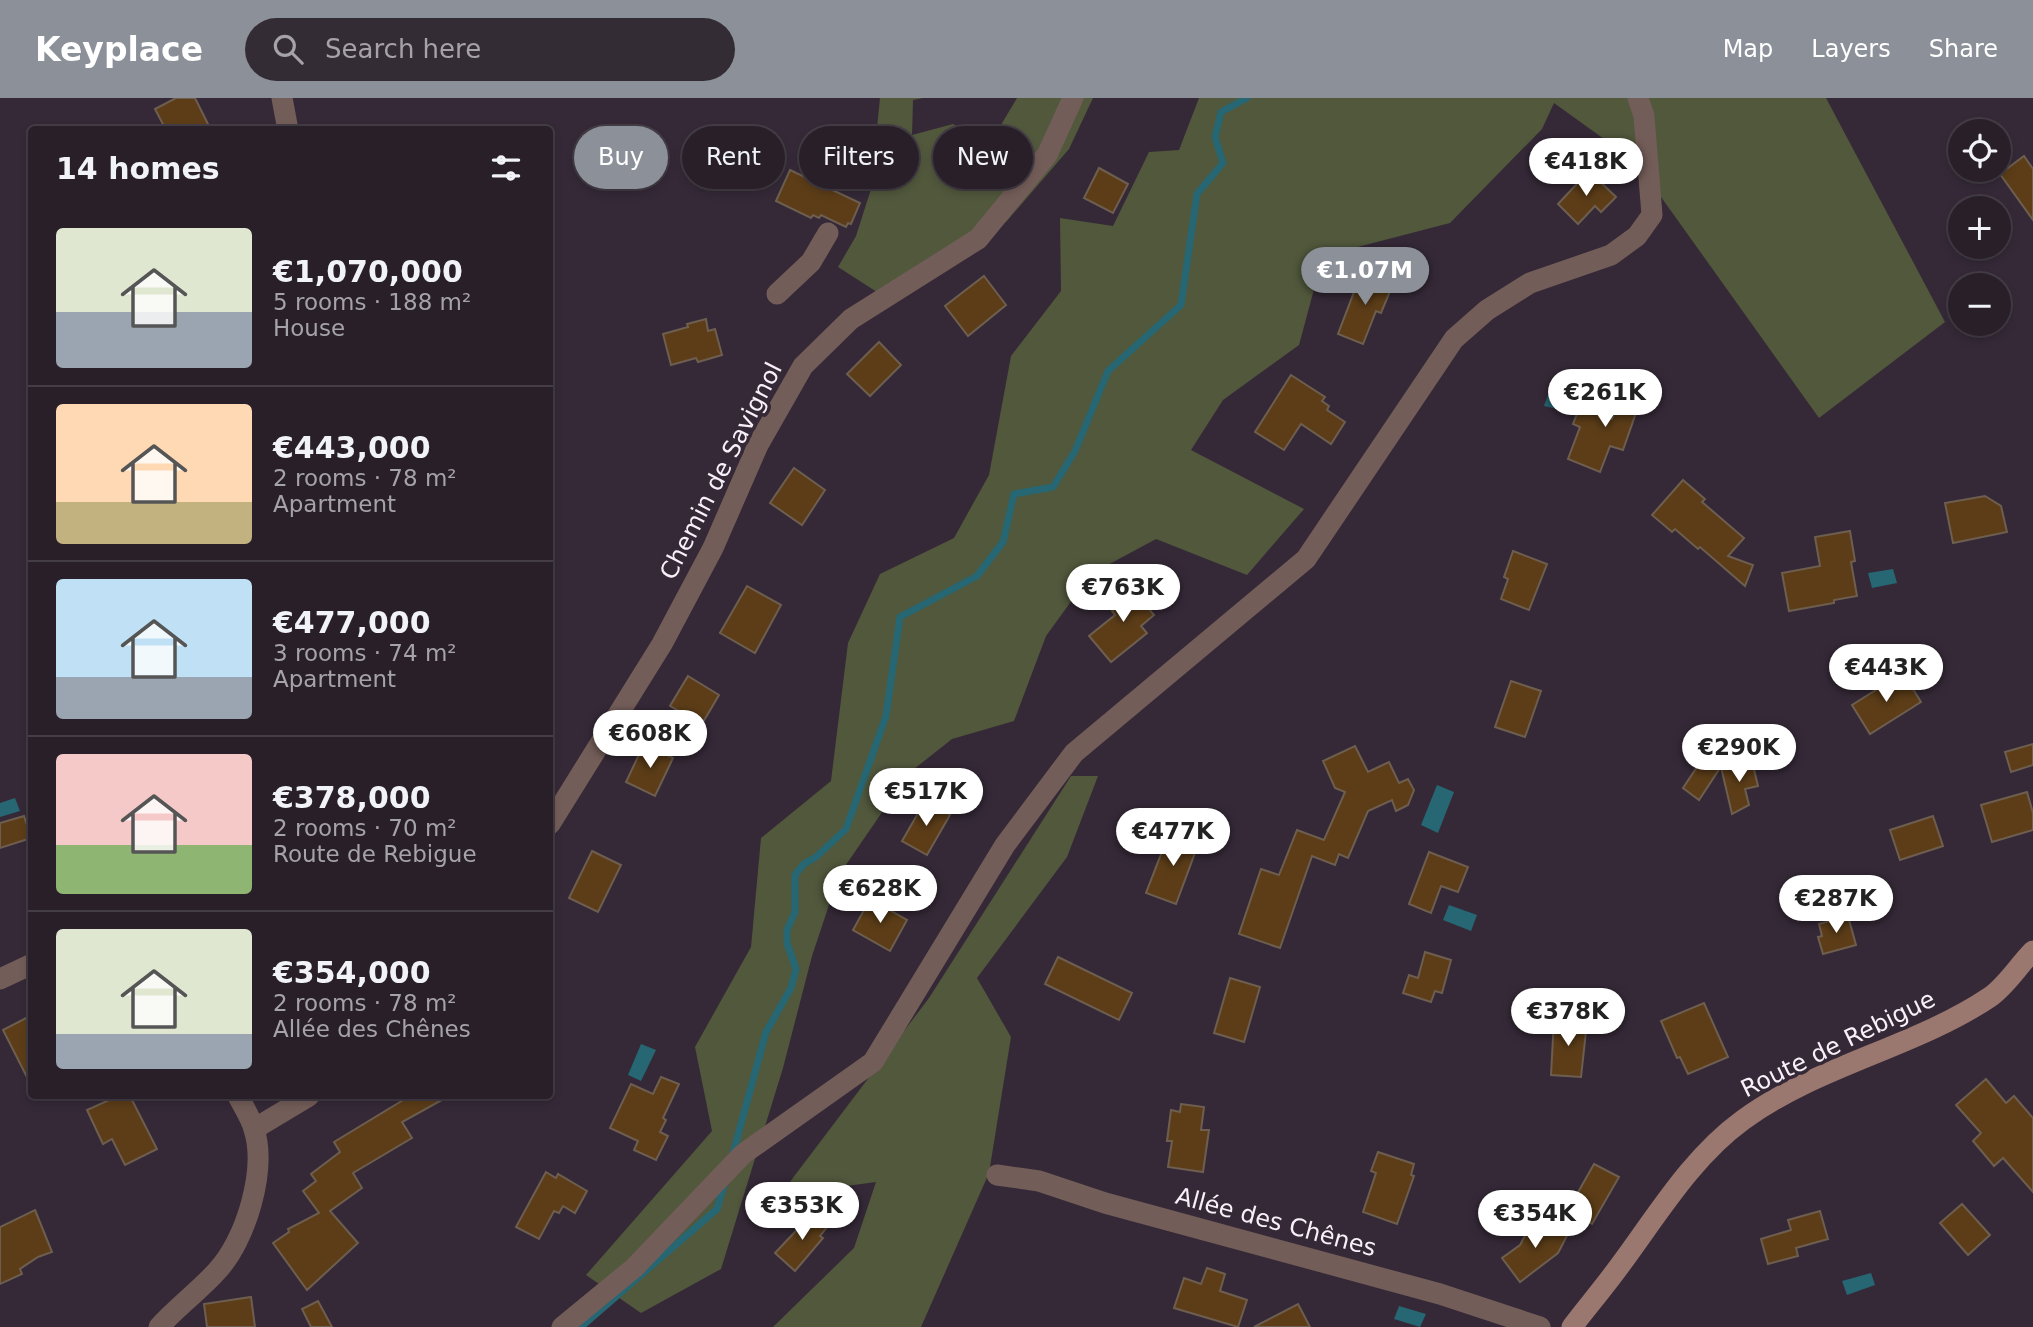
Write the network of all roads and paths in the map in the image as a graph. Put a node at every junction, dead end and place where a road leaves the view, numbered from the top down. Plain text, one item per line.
1 (282, 98) edge
2 (1073, 98) edge
3 (1638, 98) edge
4 (287, 126) edge
5 (828, 233) dead end
6 (778, 294) dead end
7 (553, 819) edge
8 (2033, 950) edge
9 (28, 966) edge
10 (0, 979) edge
11 (239, 1099) edge
12 (304, 1099) edge
13 (254, 1129) junction
14 (997, 1175) dead end
15 (159, 1327) edge
16 (562, 1327) edge
17 (1540, 1327) edge
18 (1572, 1327) edge

1 - 4 street
2 - 7 street, Chemin de Savignol
3 - 16 street
5 - 6 street
8 - 18 street, Route de Rebigue
9 - 10 street
11 - 13 street
12 - 13 street
13 - 15 street
14 - 17 street, Allée des Chênes

